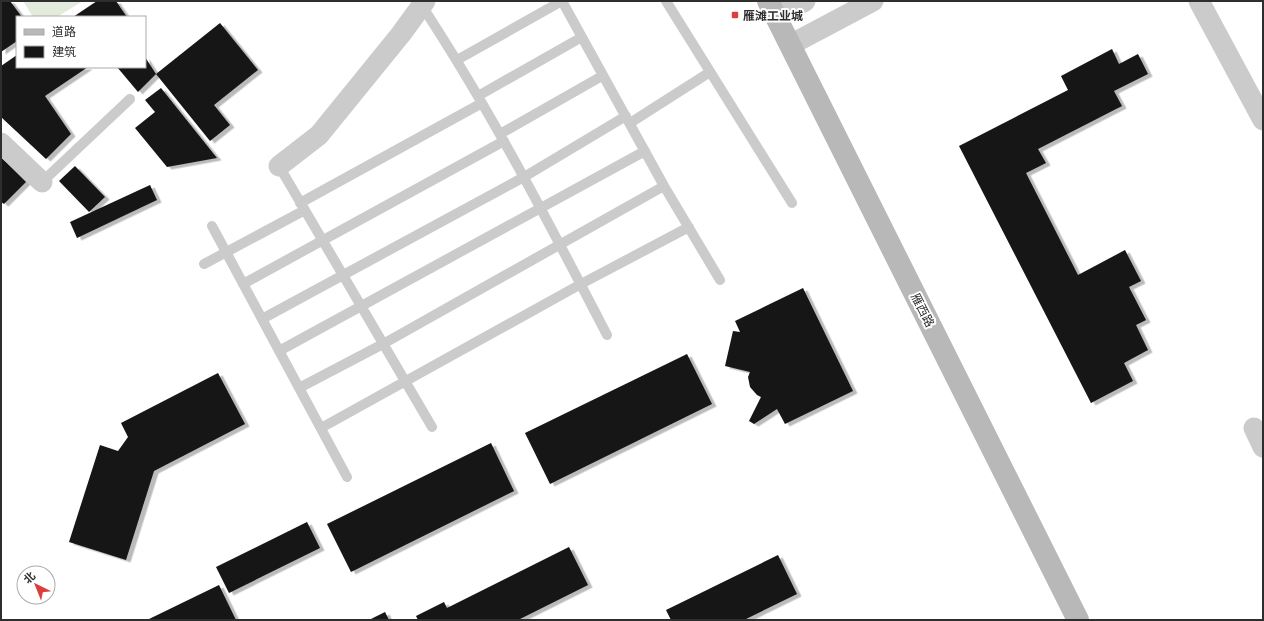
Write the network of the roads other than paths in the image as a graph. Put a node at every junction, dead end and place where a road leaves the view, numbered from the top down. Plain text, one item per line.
1 (562, 1) edge
2 (666, 1) edge
3 (804, 1) edge
4 (873, 1) edge
5 (1199, 1) edge
6 (423, 3) edge
7 (771, 9) edge
8 (582, 37) junction
9 (790, 45) junction
10 (457, 60) junction
11 (710, 72) junction
12 (602, 76) junction
13 (130, 99) dead end
14 (480, 100) junction
15 (628, 119) junction
16 (1263, 120) edge
17 (502, 137) junction
18 (1, 143) edge
19 (645, 151) junction
20 (279, 166) joint
21 (524, 177) junction
22 (42, 182) joint
23 (664, 186) junction
24 (792, 203) dead end
25 (303, 206) junction
26 (540, 208) junction
27 (212, 226) dead end
28 (689, 227) junction
29 (322, 240) junction
30 (560, 244) junction
31 (226, 252) junction
32 (204, 264) dead end
33 (342, 275) junction
34 (720, 280) dead end
35 (243, 284) junction
36 (581, 284) junction
37 (361, 307) junction
38 (262, 319) junction
39 (607, 335) dead end
40 (383, 344) junction
41 (280, 351) junction
42 (404, 381) junction
43 (299, 388) junction
44 (432, 427) dead end
45 (321, 428) junction
46 (1254, 428) dead end
47 (1263, 447) edge
48 (347, 476) dead end
49 (1078, 620) edge

1 - 8 lane
1 - 10 lane
2 - 11 lane
3 - 7 street
4 - 9 street
5 - 16 street
6 - 10 lane
6 - 20 street
7 - 9 main road, 雁西路
8 - 12 lane
8 - 14 lane
9 - 49 main road, 雁西路
10 - 14 lane
11 - 15 lane
11 - 24 lane
12 - 15 lane
12 - 17 lane
13 - 22 lane
14 - 17 lane
14 - 25 lane
15 - 19 lane
15 - 21 lane
17 - 21 lane
17 - 29 lane
18 - 22 street
19 - 23 lane
19 - 26 lane
20 - 25 lane
21 - 26 lane
21 - 33 lane
23 - 28 lane
23 - 30 lane
25 - 29 lane
25 - 31 lane
26 - 30 lane
26 - 37 lane
27 - 31 lane
28 - 34 lane
28 - 36 lane
29 - 33 lane
29 - 35 lane
30 - 36 lane
30 - 40 lane
31 - 32 lane
31 - 35 lane
33 - 37 lane
33 - 38 lane
35 - 38 lane
36 - 39 lane
36 - 42 lane
37 - 40 lane
37 - 41 lane
38 - 41 lane
40 - 42 lane
40 - 43 lane
41 - 43 lane
42 - 44 lane
42 - 45 lane
43 - 45 lane
45 - 48 lane
46 - 47 street

